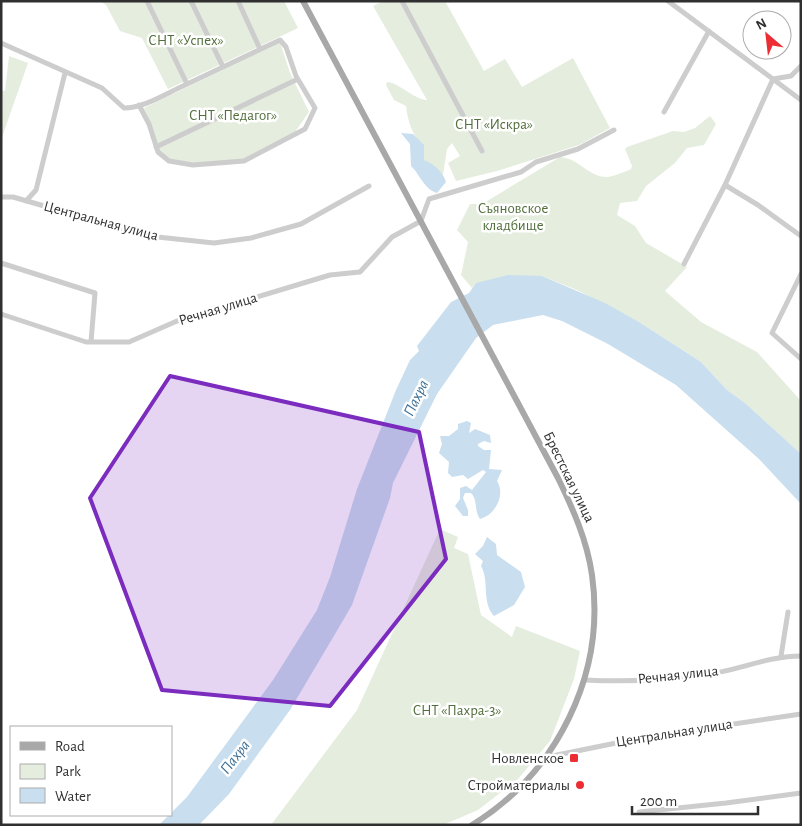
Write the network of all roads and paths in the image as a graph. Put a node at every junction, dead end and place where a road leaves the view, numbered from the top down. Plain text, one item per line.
1 (147, 1) edge
2 (191, 1) edge
3 (238, 1) edge
4 (303, 1) edge
5 (402, 1) edge
6 (668, 1) edge
7 (709, 31) junction
8 (1, 43) edge
9 (260, 49) junction
10 (801, 66) edge
11 (223, 67) junction
12 (65, 73) junction
13 (298, 79) junction
14 (773, 79) junction
15 (187, 84) junction
16 (801, 100) edge
17 (139, 105) junction
18 (664, 112) dead end
19 (614, 130) dead end
20 (156, 147) junction
21 (482, 150) dead end
22 (725, 185) junction
23 (369, 186) dead end
24 (1, 198) edge
25 (26, 201) junction
26 (421, 221) junction
27 (801, 236) edge
28 (1, 263) edge
29 (684, 264) dead end
30 (801, 274) edge
31 (1, 314) edge
32 (92, 342) junction
33 (801, 359) edge
34 (788, 612) dead end
35 (781, 656) junction
36 (801, 656) edge
37 (584, 680) junction
38 (801, 714) edge
39 (548, 757) junction
40 (801, 793) edge
41 (639, 812) dead end
42 (472, 825) edge

1 - 15 street
2 - 11 street
3 - 9 street
4 - 26 main road, Брестская улица
5 - 21 street
6 - 7 street
7 - 14 street
7 - 18 street
8 - 12 street
9 - 11 street
9 - 13 street
10 - 14 street
11 - 15 street
12 - 17 street
12 - 25 street
13 - 20 street
13 - 20 street
14 - 16 street
14 - 22 street
15 - 17 street
17 - 20 street
19 - 26 street
22 - 27 street
22 - 29 street
23 - 25 street, Центральная улица
24 - 25 street, Центральная улица
26 - 32 street, Речная улица
26 - 37 main road, Брестская улица
28 - 32 street
30 - 33 street
31 - 32 street, Речная улица
34 - 35 street
35 - 36 street, Речная улица
35 - 37 street, Речная улица
37 - 39 main road, Брестская улица
38 - 39 street, Центральная улица
39 - 42 main road, Брестская улица
40 - 41 street

